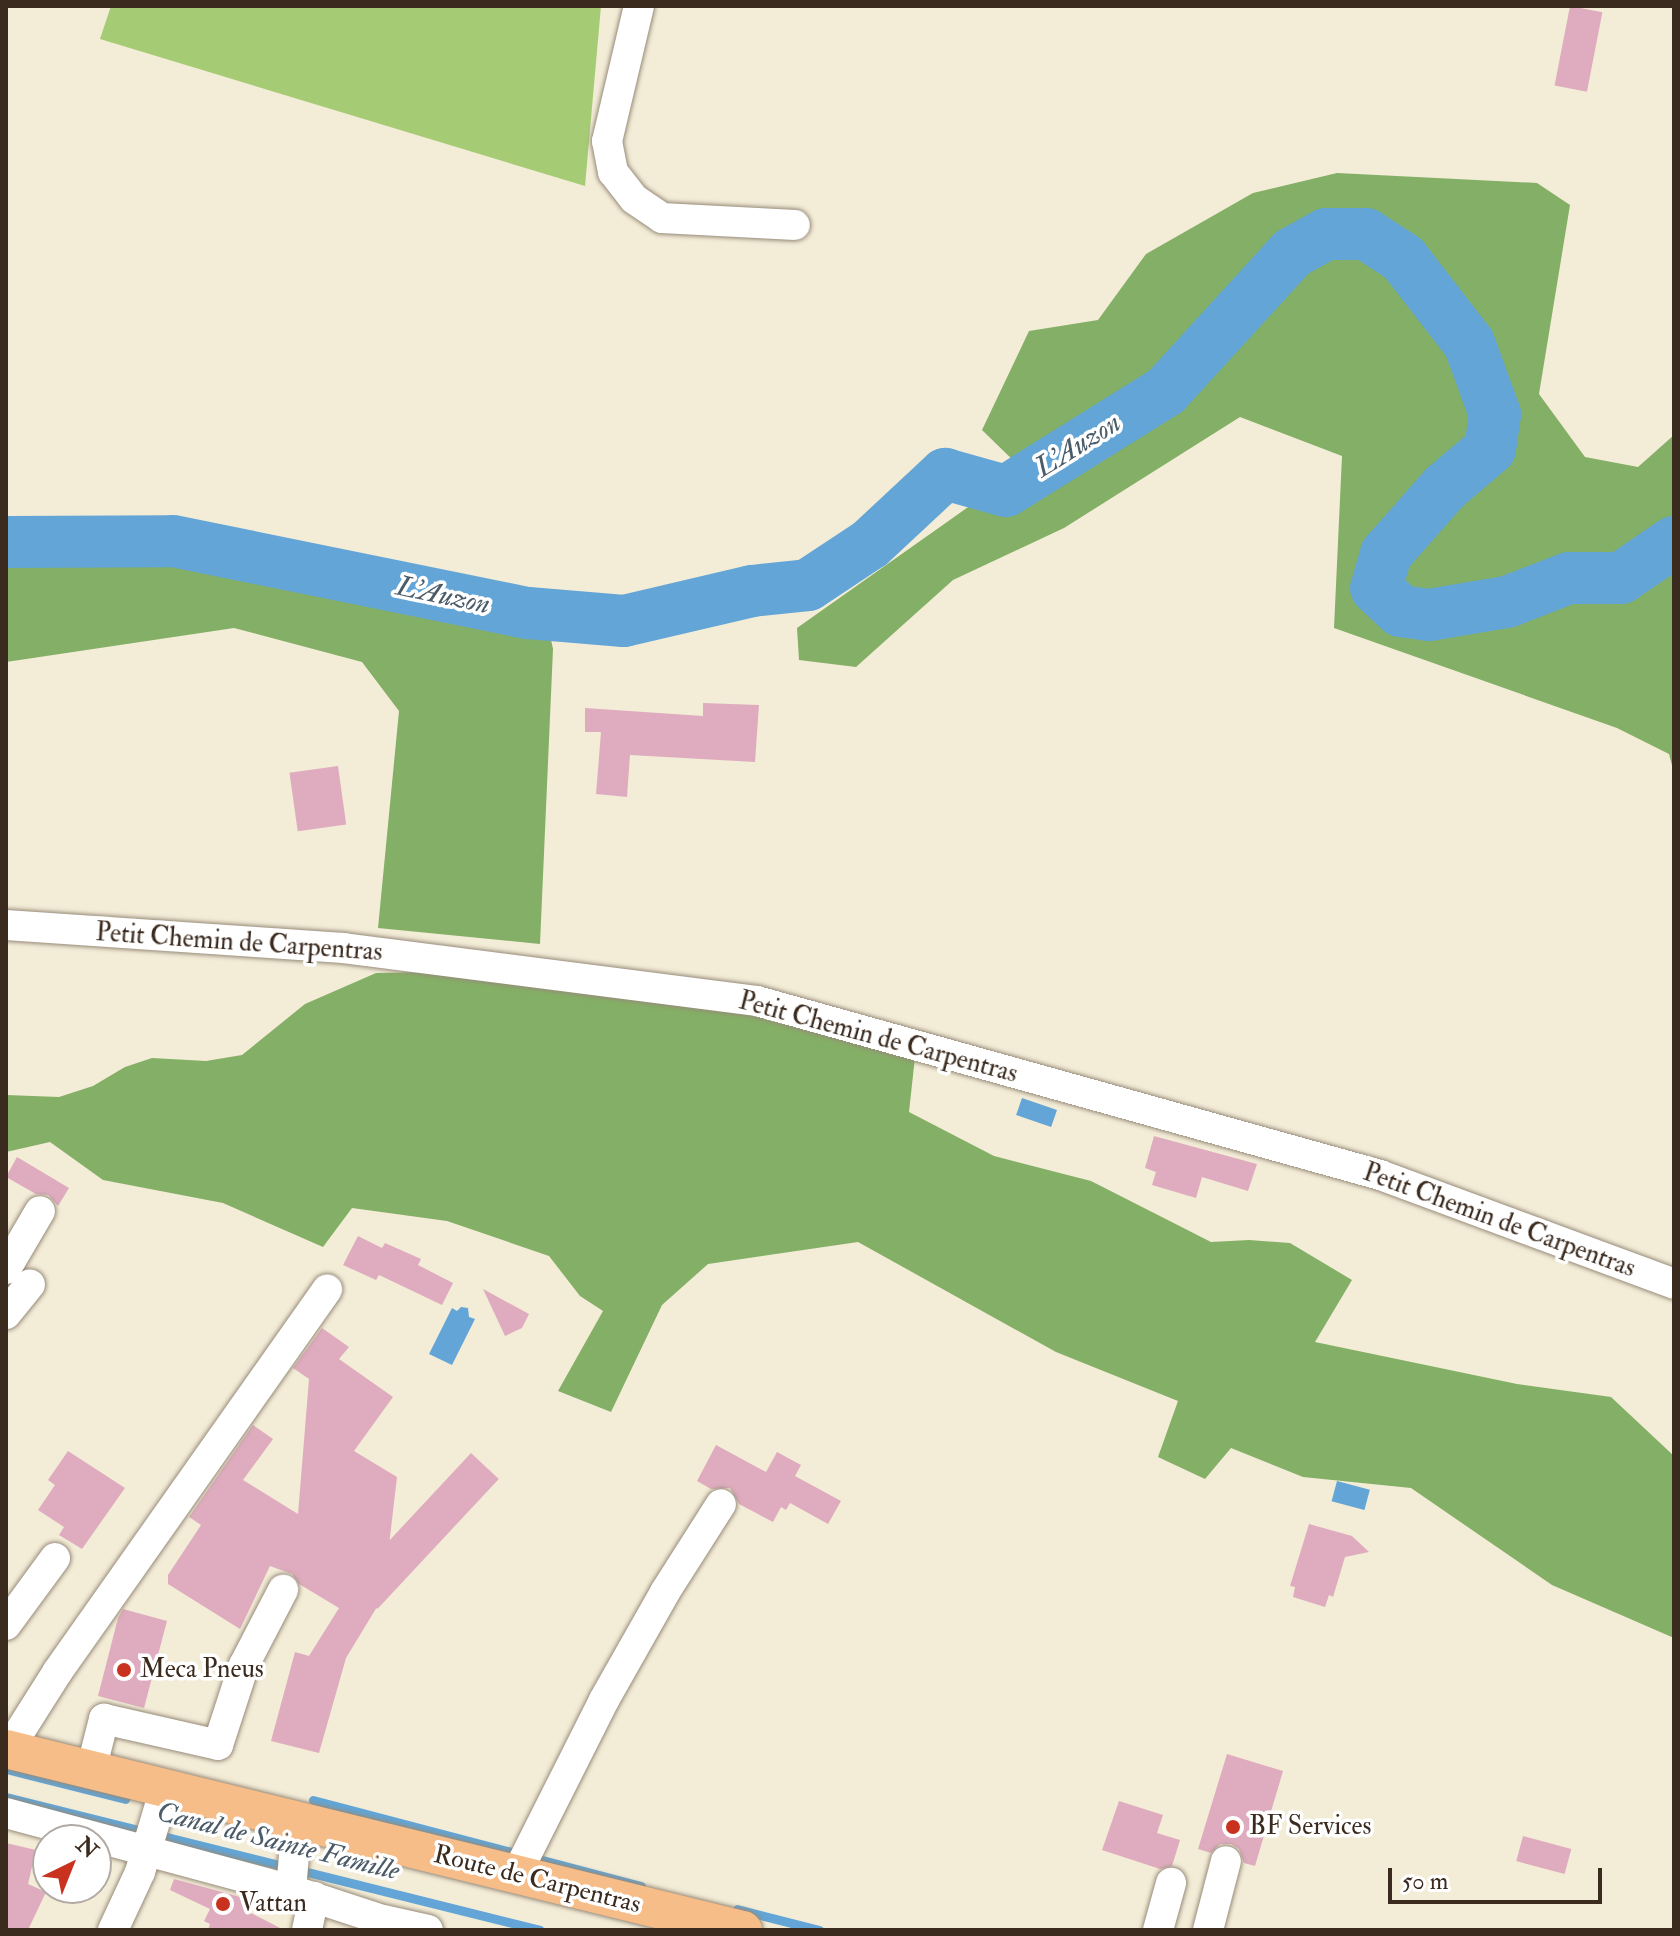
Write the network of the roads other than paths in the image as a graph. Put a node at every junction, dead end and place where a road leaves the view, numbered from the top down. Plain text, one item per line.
1 (639, 6) edge
2 (795, 225) dead end
3 (6, 925) edge
4 (40, 1211) dead end
5 (18, 1276) edge
6 (1674, 1284) edge
7 (327, 1289) dead end
8 (6, 1314) edge
9 (721, 1504) dead end
10 (55, 1558) dead end
11 (283, 1590) dead end
12 (6, 1625) edge
13 (7, 1749) edge
14 (91, 1770) junction
15 (165, 1788) junction
16 (6, 1813) edge
17 (297, 1821) junction
18 (147, 1849) junction
19 (1226, 1861) dead end
20 (516, 1875) junction
21 (1171, 1883) dead end
22 (303, 1893) junction
23 (113, 1930) edge
24 (307, 1930) edge
25 (428, 1930) edge
26 (743, 1930) edge
27 (1158, 1930) edge
28 (1208, 1930) edge

1 - 2 street
3 - 6 street, Petit Chemin de Carpentras
4 - 5 street
5 - 8 street
7 - 13 street
9 - 20 street
10 - 12 street
11 - 14 street
13 - 14 main road, Route de Carpentras
14 - 15 main road, Route de Carpentras
15 - 17 main road, Route de Carpentras
15 - 18 street
16 - 18 street
17 - 20 main road, Route de Carpentras
17 - 22 street
18 - 22 street
18 - 23 street
19 - 28 street
20 - 26 main road, Route de Carpentras
21 - 27 street
22 - 24 street
22 - 25 street

